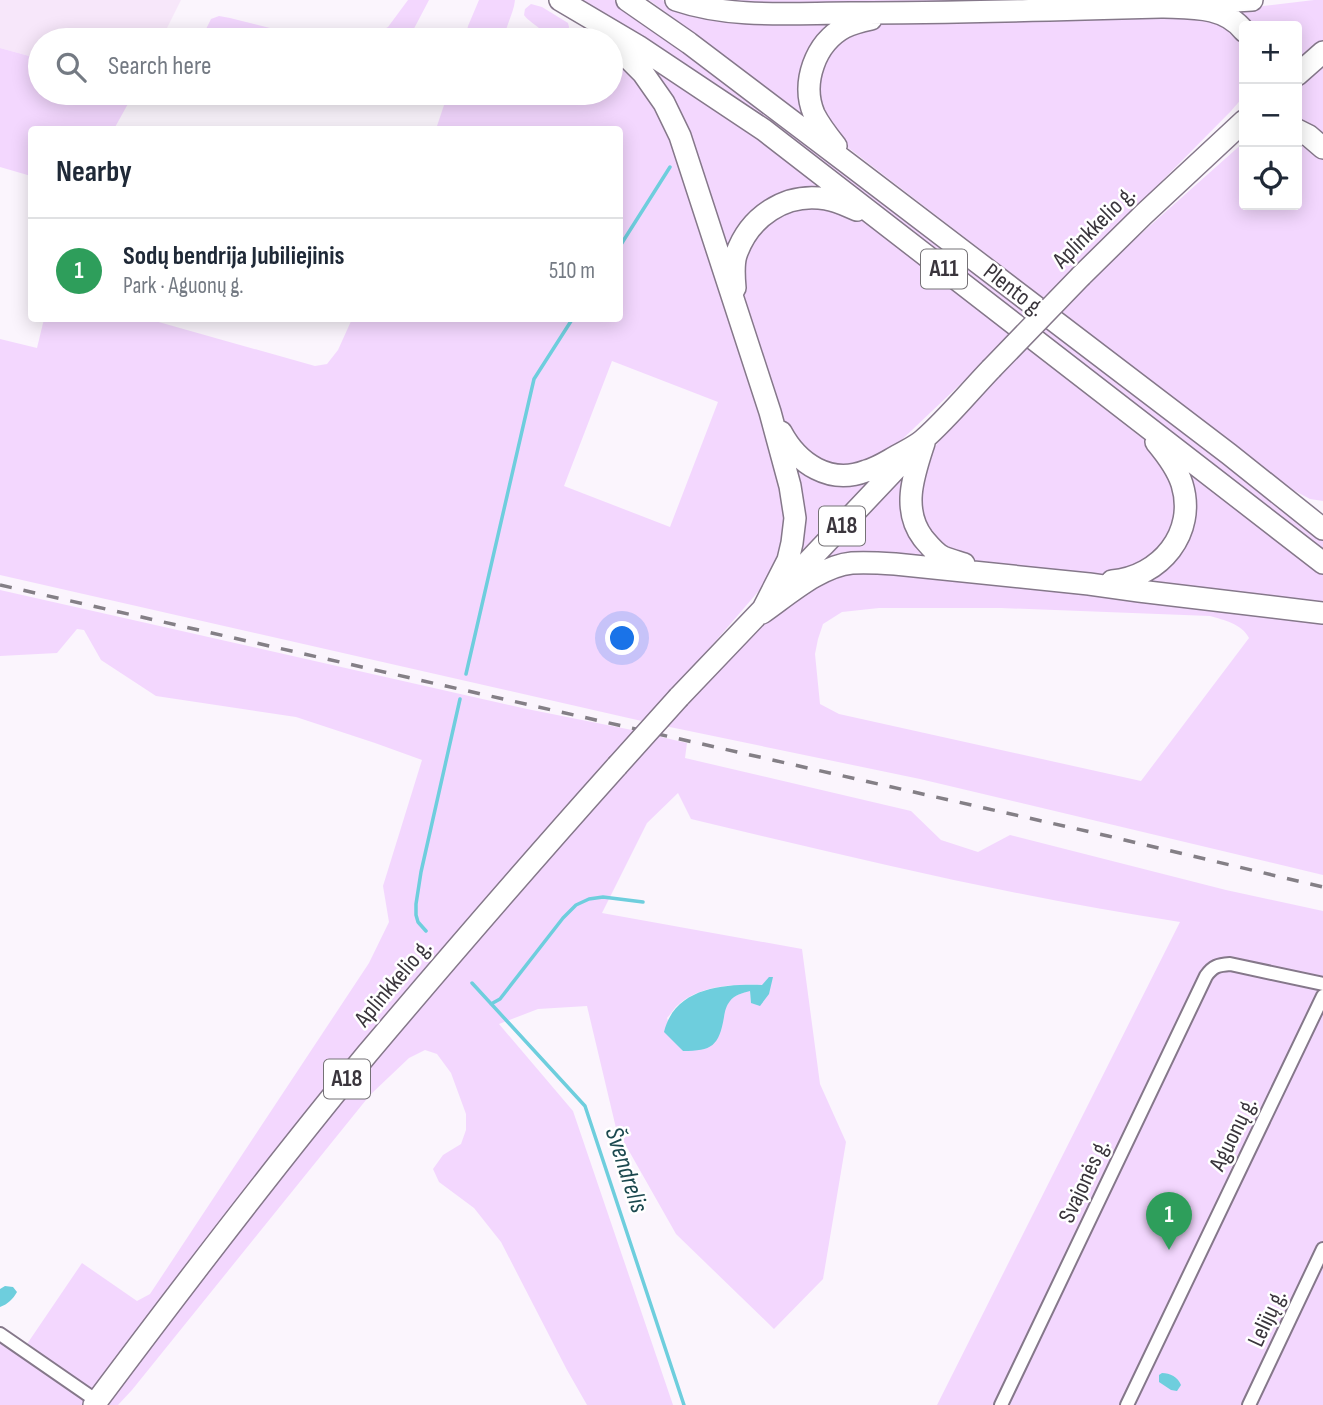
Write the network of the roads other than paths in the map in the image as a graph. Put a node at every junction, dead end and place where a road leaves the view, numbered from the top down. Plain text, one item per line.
1 (547, 0) edge
2 (560, 0) edge
3 (627, 0) edge
4 (676, 0) edge
5 (1252, 0) edge
6 (1164, 7) junction
7 (944, 13) junction
8 (1239, 26) edge
9 (592, 28) edge
10 (607, 28) edge
11 (623, 37) edge
12 (1323, 52) edge
13 (623, 54) edge
14 (1302, 71) edge
15 (1239, 116) edge
16 (1239, 125) edge
17 (1302, 132) edge
18 (1239, 138) edge
19 (1215, 147) junction
20 (1323, 148) edge
21 (850, 164) junction
22 (876, 217) junction
23 (737, 311) junction
24 (1045, 313) junction
25 (770, 412) junction
26 (1140, 421) junction
27 (924, 439) junction
28 (1229, 454) junction
29 (1323, 507) edge
30 (1323, 529) edge
31 (1323, 563) edge
32 (993, 574) junction
33 (1089, 584) junction
34 (760, 612) junction
35 (1323, 613) edge
36 (1323, 984) edge
37 (1323, 996) edge
38 (1323, 1249) edge
39 (0, 1334) edge
40 (96, 1403) edge
41 (1001, 1405) edge
42 (1127, 1405) edge
43 (1249, 1405) edge

1 - 9 highway
2 - 10 highway, Plento g. / A11
3 - 21 highway, Plento g. / A11
4 - 7 highway
5 - 6 highway
6 - 7 highway
6 - 8 highway
7 - 21 highway
11 - 22 highway, Plento g. / A11
12 - 14 highway
13 - 23 highway
15 - 19 highway
16 - 19 highway, Aplinkkelio g. / A18
17 - 20 highway
18 - 19 highway
19 - 24 highway, Aplinkkelio g. / A18, bridge
21 - 24 highway, Plento g. / A11
22 - 23 highway
22 - 26 highway, Plento g. / A11
23 - 25 highway
24 - 27 highway, Aplinkkelio g. / A18, bridge
24 - 28 highway, Plento g. / A11
25 - 27 highway
25 - 34 highway
26 - 31 highway, Plento g. / A11
26 - 33 highway
27 - 32 highway
27 - 34 highway, Aplinkkelio g. / A18
28 - 29 highway
28 - 30 highway, Plento g. / A11
32 - 33 highway
32 - 34 highway
33 - 35 highway
34 - 40 highway, Aplinkkelio g. / A18, bridge
36 - 41 street, Svajonės g.
37 - 42 street, Aguonų g.
38 - 43 street, Lelijų g.
39 - 40 street

